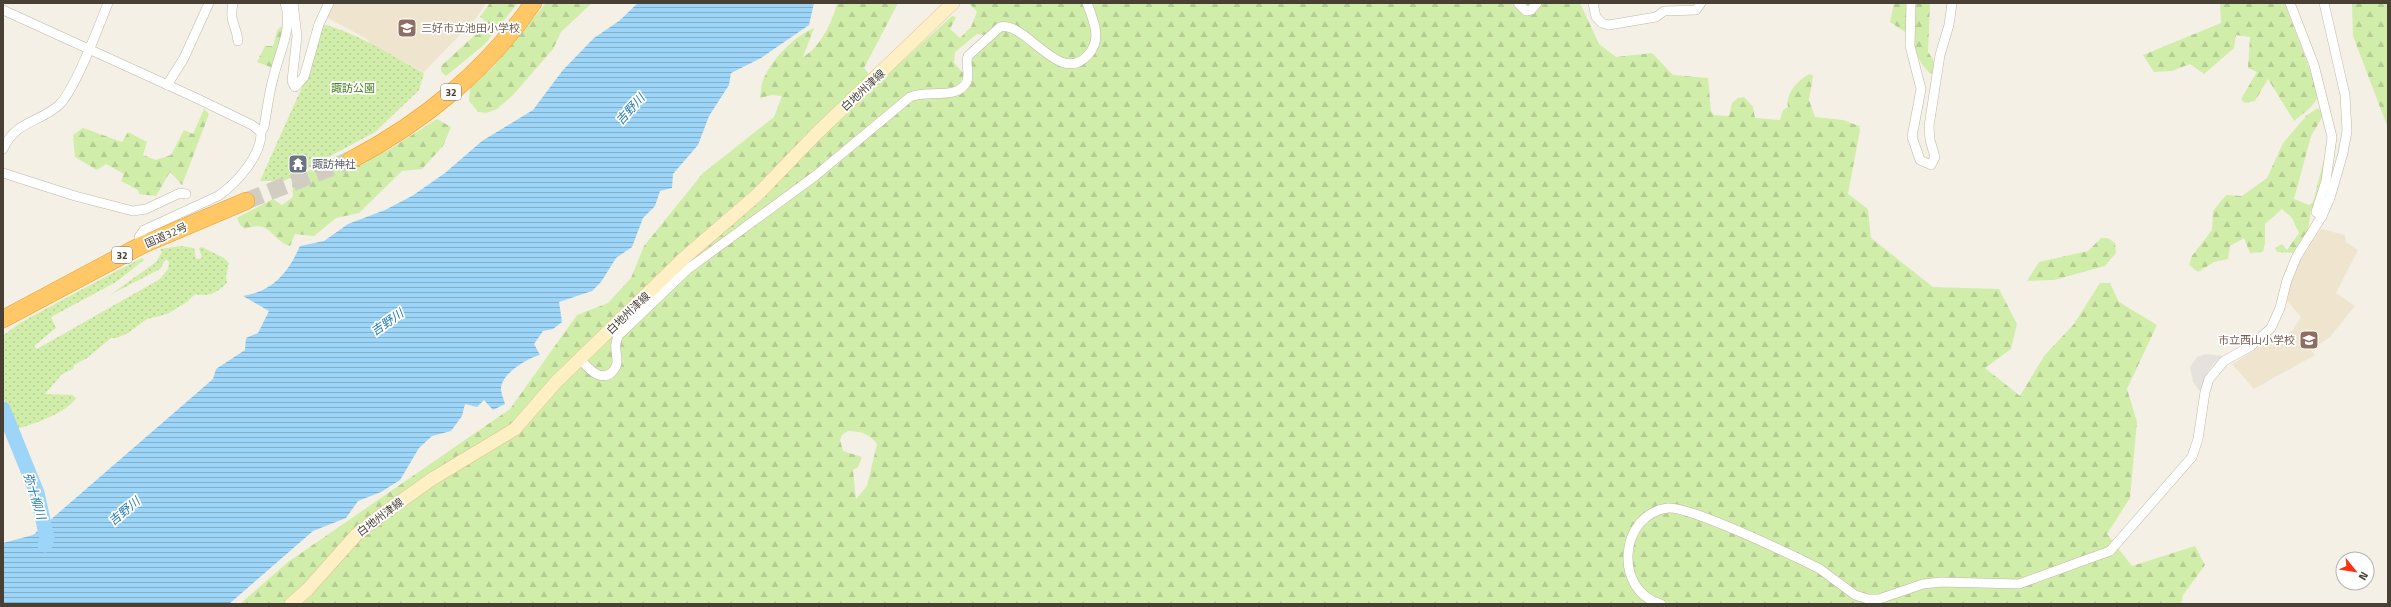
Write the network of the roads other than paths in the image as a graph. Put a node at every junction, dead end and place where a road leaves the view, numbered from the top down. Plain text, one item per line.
1 (108, 3) edge
2 (209, 3) edge
3 (233, 3) edge
4 (285, 3) edge
5 (293, 3) edge
6 (329, 3) edge
7 (533, 3) edge
8 (953, 3) edge
9 (1087, 3) edge
10 (1518, 3) edge
11 (1537, 3) edge
12 (1593, 3) edge
13 (1701, 3) edge
14 (1911, 3) edge
15 (1952, 3) edge
16 (2290, 3) edge
17 (2324, 3) edge
18 (3, 10) edge
19 (238, 41) dead end
20 (89, 48) junction
21 (167, 85) junction
22 (261, 132) junction
23 (5, 138) edge
24 (3, 149) edge
25 (351, 160) tunnel mouth
26 (3, 173) edge
27 (186, 194) dead end
28 (246, 201) tunnel mouth
29 (2322, 216) junction
30 (142, 245) junction
31 (3, 319) edge
32 (580, 360) junction
33 (291, 604) edge
34 (1661, 604) edge

1 - 20 street
2 - 21 street
3 - 19 street
4 - 22 street
5 - 6 street
7 - 25 highway, 32
8 - 32 main road, 白地州津線
9 - 32 street
10 - 11 street
12 - 13 street
14 - 15 street
16 - 29 street
17 - 29 street
18 - 20 street
20 - 21 street
20 - 23 street
21 - 22 street
22 - 30 street
23 - 24 street
26 - 27 street
28 - 30 highway, 国道32号 / 32
29 - 34 street
30 - 31 highway, 国道32号 / 32
32 - 33 main road, 白地州津線

